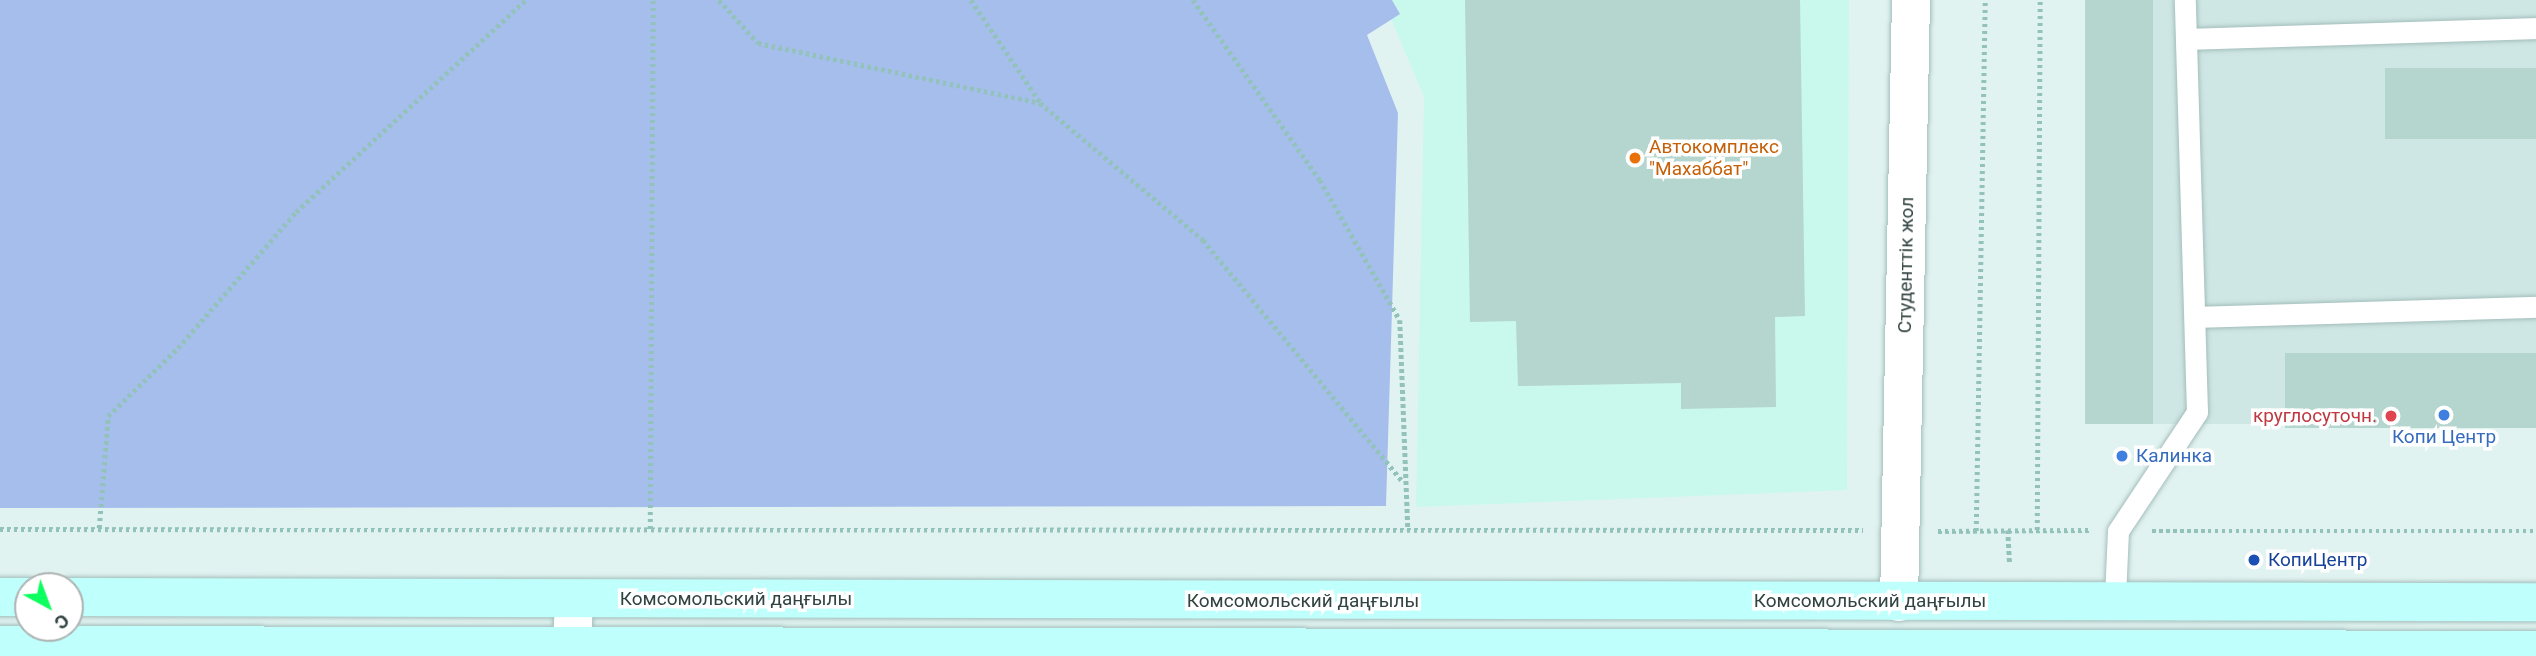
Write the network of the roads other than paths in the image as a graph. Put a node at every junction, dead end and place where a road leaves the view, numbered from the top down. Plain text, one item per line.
1 (1911, 0) edge
2 (2185, 0) edge
3 (2536, 28) edge
4 (2187, 39) junction
5 (2536, 307) edge
6 (2194, 317) junction
7 (84, 597) edge
8 (2115, 597) junction
9 (574, 599) junction
10 (1564, 601) junction
11 (1899, 602) junction
12 (2521, 602) edge
13 (572, 648) junction
14 (3, 649) edge
15 (1563, 650) junction
16 (454, 652) edge
17 (1336, 652) edge
18 (2517, 652) edge
19 (2112, 653) edge
20 (858, 654) edge

1 - 11 street, Студенттік жол
2 - 4 lane
3 - 4 lane
4 - 6 lane
5 - 6 lane
6 - 8 lane
7 - 9 street, Комсомольский даңғылы
8 - 11 street, Комсомольский даңғылы
8 - 12 street, Комсомольский даңғылы
9 - 10 street, Комсомольский даңғылы
9 - 13 street
10 - 11 street, Комсомольский даңғылы
10 - 15 street
12 - 18 street
13 - 16 street
13 - 20 street
14 - 16 street
15 - 17 street
15 - 19 street
17 - 20 street
18 - 19 street

